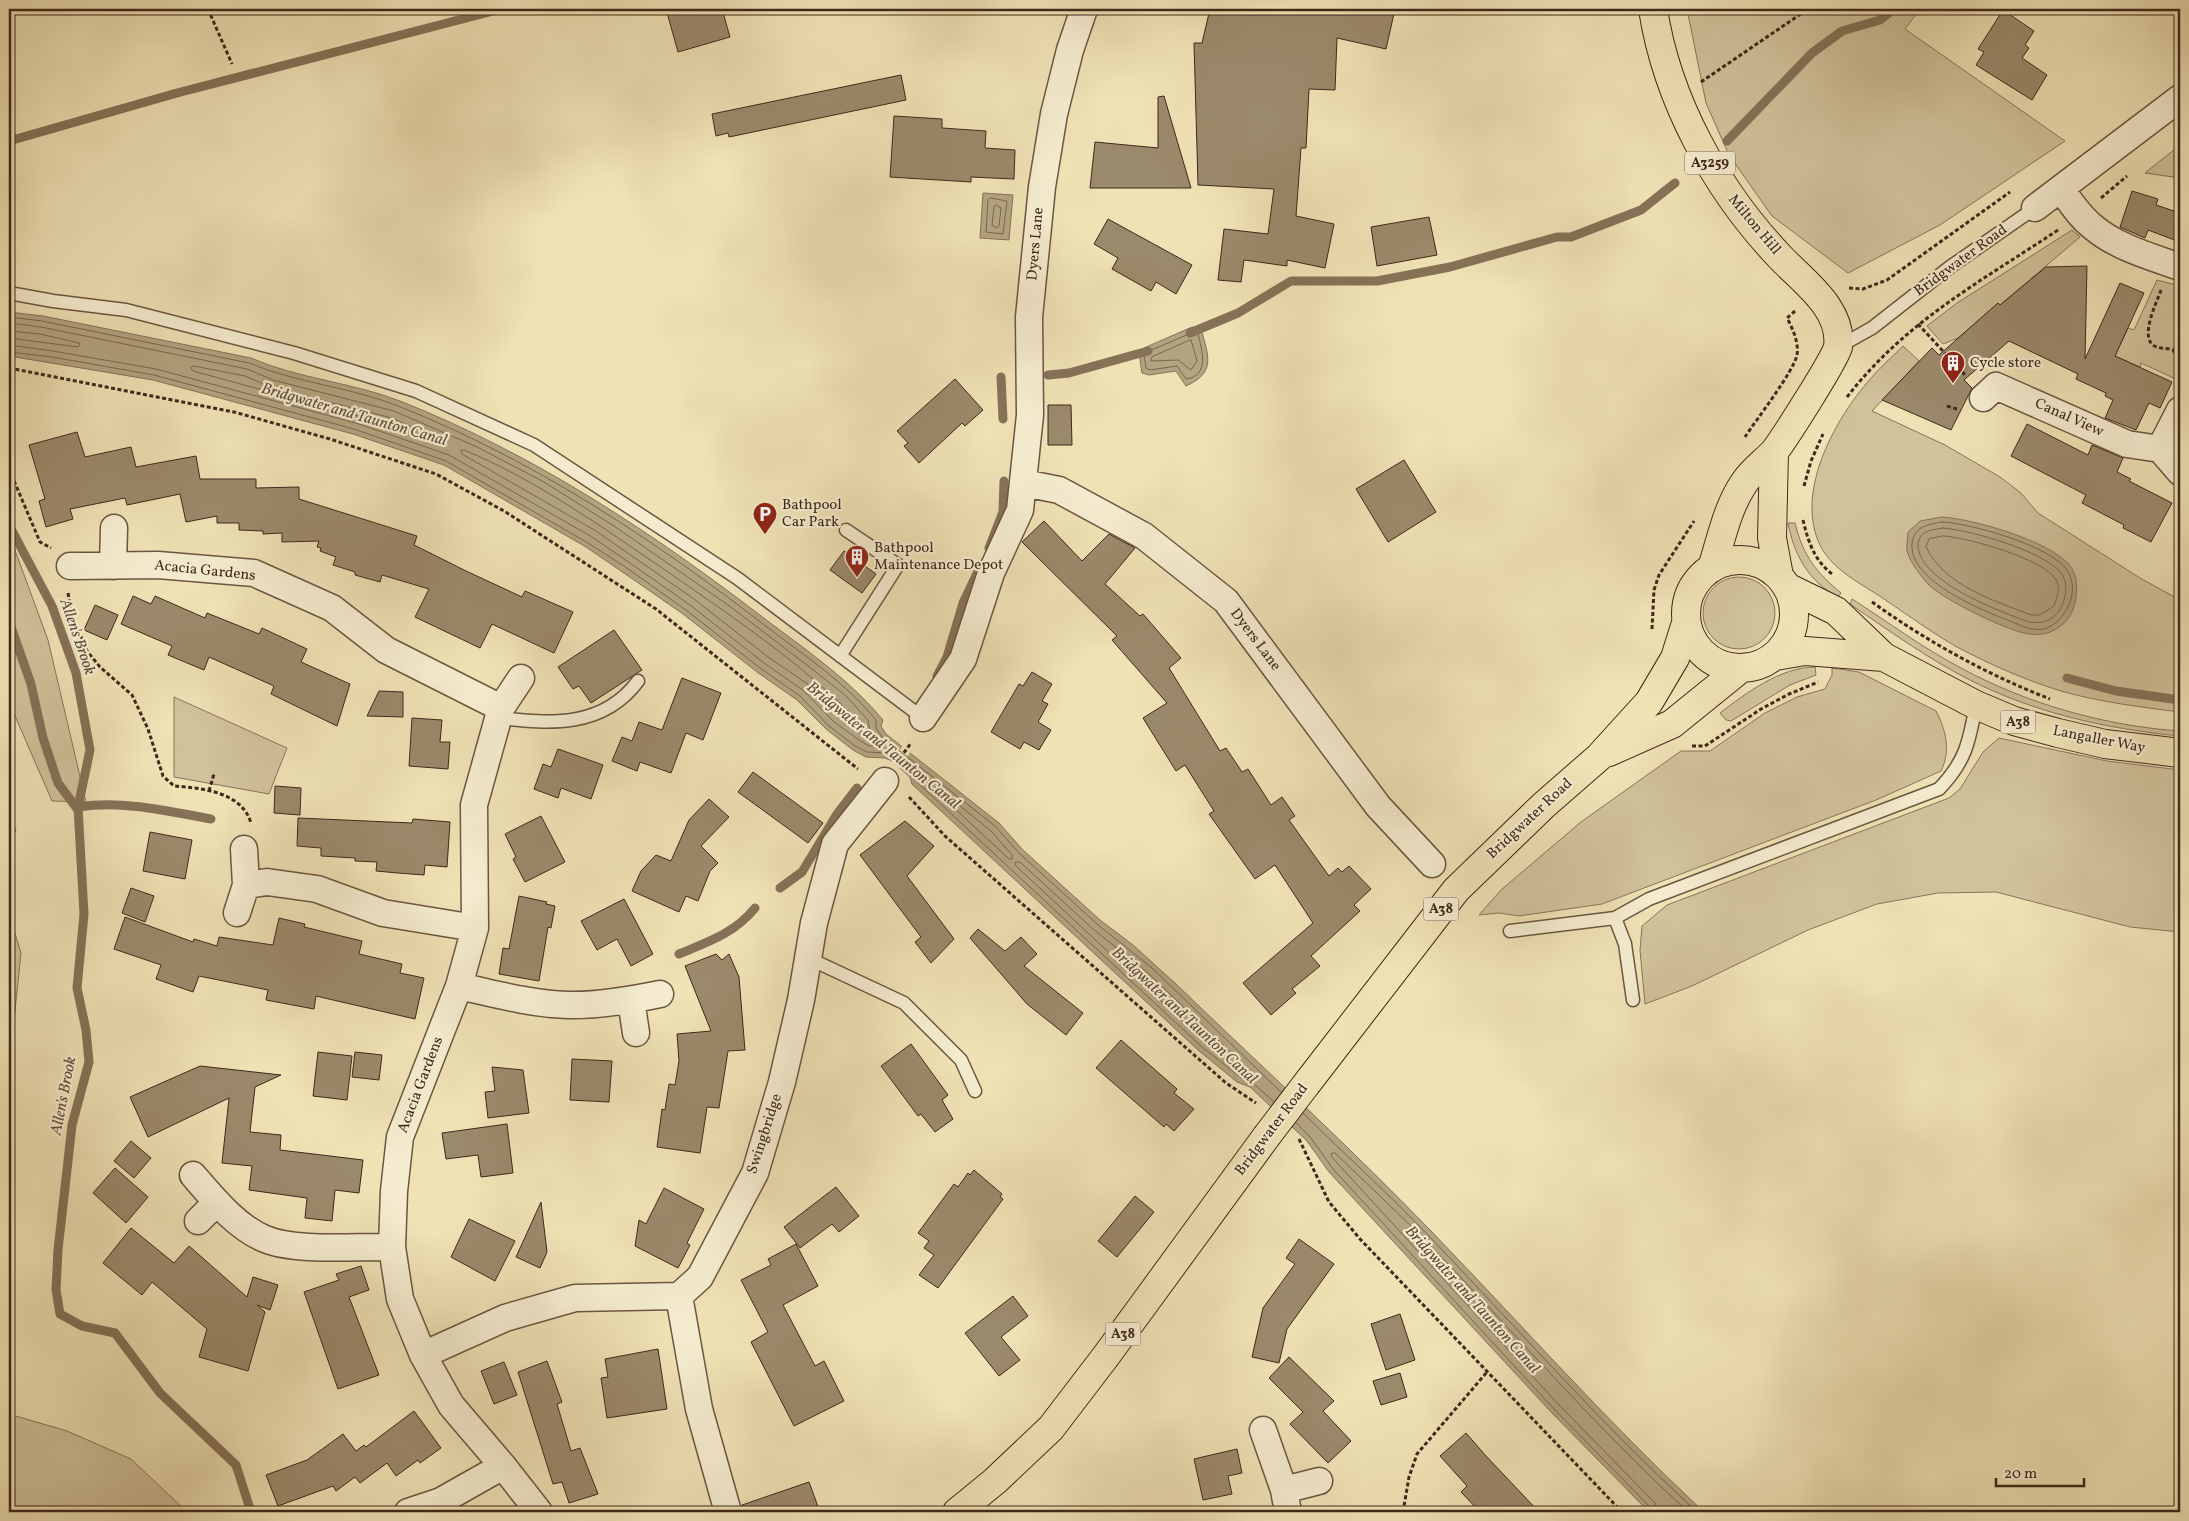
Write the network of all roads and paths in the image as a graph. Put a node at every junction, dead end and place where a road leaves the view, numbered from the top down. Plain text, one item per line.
1 (208, 9) edge
2 (1084, 9) edge
3 (1653, 9) edge
4 (1808, 9) edge
5 (232, 64) dead end
6 (1697, 84) dead end
7 (2180, 98) edge
8 (2135, 170) dead end
9 (2061, 189) junction
10 (2034, 208) joint
11 (2080, 215) junction
12 (2176, 265) edge
13 (9, 293) edge
14 (1918, 324) junction
15 (1838, 347) junction
16 (2180, 362) edge
17 (1956, 367) dead end
18 (9, 368) edge
19 (1983, 398) dead end
20 (1844, 401) dead end
21 (1946, 406) dead end
22 (1960, 410) dead end
23 (2180, 410) edge
24 (1827, 426) dead end
25 (2160, 449) junction
26 (1774, 452) junction
27 (9, 469) edge
28 (2180, 472) edge
29 (1024, 483) junction
30 (1803, 496) dead end
31 (1697, 517) dead end
32 (1802, 518) dead end
33 (114, 528) dead end
34 (846, 530) dead end
35 (70, 566) junction
36 (114, 566) junction
37 (1712, 568) junction
38 (1833, 575) dead end
39 (1783, 582) junction
40 (1844, 601) junction
41 (1686, 622) junction
42 (1652, 632) dead end
43 (1824, 653) junction
44 (840, 656) junction
45 (1775, 656) junction
46 (1884, 657) junction
47 (1740, 669) junction
48 (521, 678) dead end
49 (638, 681) dead end
50 (2056, 701) dead end
51 (1976, 705) junction
52 (500, 713) junction
53 (918, 729) junction
54 (1655, 732) junction
55 (2180, 754) edge
56 (1599, 757) junction
57 (891, 771) junction
58 (214, 774) dead end
59 (209, 791) junction
60 (244, 849) joint
61 (1432, 864) dead end
62 (246, 886) junction
63 (237, 913) dead end
64 (1615, 918) junction
65 (475, 928) junction
66 (1510, 931) dead end
67 (808, 958) junction
68 (459, 986) junction
69 (660, 994) dead end
70 (631, 1000) junction
71 (1633, 1000) dead end
72 (636, 1033) dead end
73 (975, 1091) dead end
74 (193, 1175) dead end
75 (217, 1202) junction
76 (198, 1221) dead end
77 (392, 1247) junction
78 (679, 1296) junction
79 (422, 1355) junction
80 (1487, 1372) dead end
81 (1263, 1430) dead end
82 (503, 1466) junction
83 (1319, 1481) dead end
84 (1286, 1501) edge
85 (408, 1512) edge
86 (539, 1512) edge
87 (728, 1512) edge
88 (957, 1512) edge
89 (1403, 1512) edge

1 - 5 path
2 - 29 street, Dyers Lane
3 - 15 main road, Milton Hill / A3259
4 - 6 path
7 - 9 street, Bridgwater Road
8 - 11 path
9 - 10 street, Bridgwater Road
9 - 11 street
10 - 15 lane, Bridgwater Road
11 - 12 street
11 - 14 path
12 - 16 path
13 - 44 lane
14 - 17 path
14 - 20 path
15 - 26 main road, Bridgwater Road
18 - 57 path
19 - 25 street, Canal View
21 - 22 path
23 - 25 street
24 - 30 path
25 - 28 street
26 - 37 main road, Bridgwater Road
26 - 39 main road
27 - 35 path
29 - 53 street, Dyers Lane
29 - 61 street, Dyers Lane
31 - 42 path
32 - 38 path
33 - 36 street
34 - 44 lane
35 - 36 street, Acacia Gardens
35 - 59 path
36 - 52 street, Acacia Gardens
37 - 39 main road, A38
37 - 41 main road, A38
39 - 40 main road, Langaller Way / A38
39 - 45 main road
40 - 46 main road, Langaller Way / A38
40 - 50 path
41 - 47 main road, A38
41 - 56 main road, Bridgwater Road / A38
43 - 45 main road, Langaller Way / A38
43 - 46 main road, Langaller Way / A38
43 - 54 path
44 - 53 lane
45 - 47 main road, A38
46 - 51 main road, Langaller Way / A38
47 - 54 main road, Bridgwater Road / A38
48 - 52 street, Acacia Gardens
49 - 52 lane
51 - 55 main road, Langaller Way / A38
51 - 64 lane
52 - 65 street, Acacia Gardens
53 - 57 path
54 - 56 main road, Bridgwater Road / A38
56 - 88 main road, Bridgwater Road / A38, bridge
57 - 67 street, Swingbridge
58 - 59 path
59 - 60 path
60 - 62 street
62 - 63 street
62 - 65 street
64 - 66 lane
64 - 71 lane
65 - 68 street, Acacia Gardens
67 - 73 lane
67 - 78 street, Swingbridge
68 - 70 street
68 - 77 street, Acacia Gardens
69 - 70 street
70 - 72 street
74 - 75 street
75 - 76 street
75 - 77 street
77 - 79 street, Acacia Gardens
78 - 79 street
78 - 87 street
79 - 82 street, Acacia Gardens
80 - 89 path
81 - 84 street
82 - 85 street
82 - 86 street, Acacia Gardens
83 - 84 street

